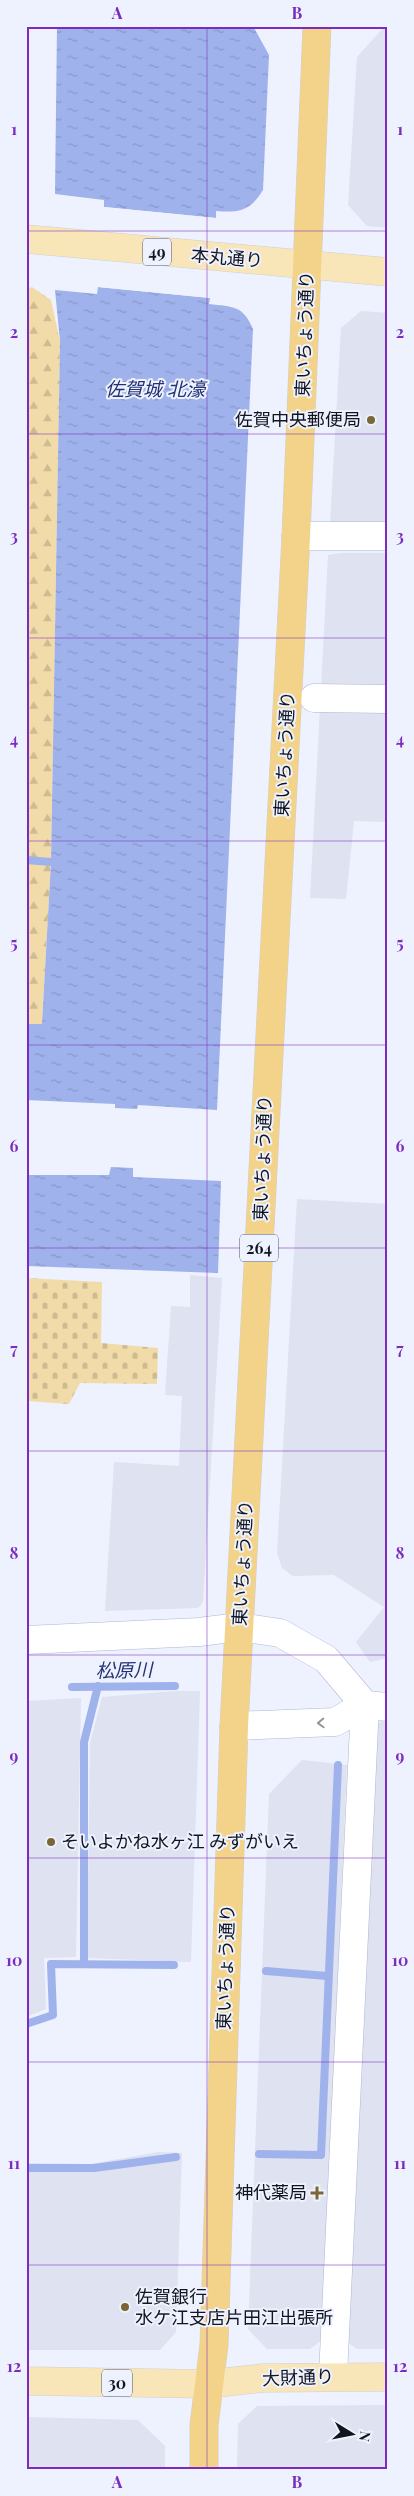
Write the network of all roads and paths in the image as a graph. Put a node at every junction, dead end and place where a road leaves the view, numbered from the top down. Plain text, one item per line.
1 (317, 26) edge
2 (26, 239) edge
3 (308, 266) junction
4 (388, 272) edge
5 (296, 536) junction
6 (388, 536) edge
7 (314, 698) dead end
8 (388, 699) edge
9 (239, 1627) junction
10 (26, 1640) edge
11 (376, 1706) edge
12 (234, 1726) junction
13 (333, 2376) junction
14 (388, 2377) edge
15 (26, 2381) edge
16 (208, 2384) junction
17 (204, 2470) edge

1 - 3 highway, 東いちょう通り / 264
2 - 3 main road, 本丸通り / 49
3 - 4 main road, 本丸通り
3 - 5 highway, 東いちょう通り / 264
5 - 6 street
5 - 9 highway, 東いちょう通り / 264
7 - 8 street
9 - 10 street
9 - 11 street
9 - 12 highway, 東いちょう通り / 264
11 -> 12 street
11 - 13 street
12 - 16 highway, 東いちょう通り / 264
13 - 14 main road, 大財通り / 30
13 - 16 main road, 大財通り / 30
15 - 16 main road, 30
16 - 17 highway, 東いちょう通り / 264

